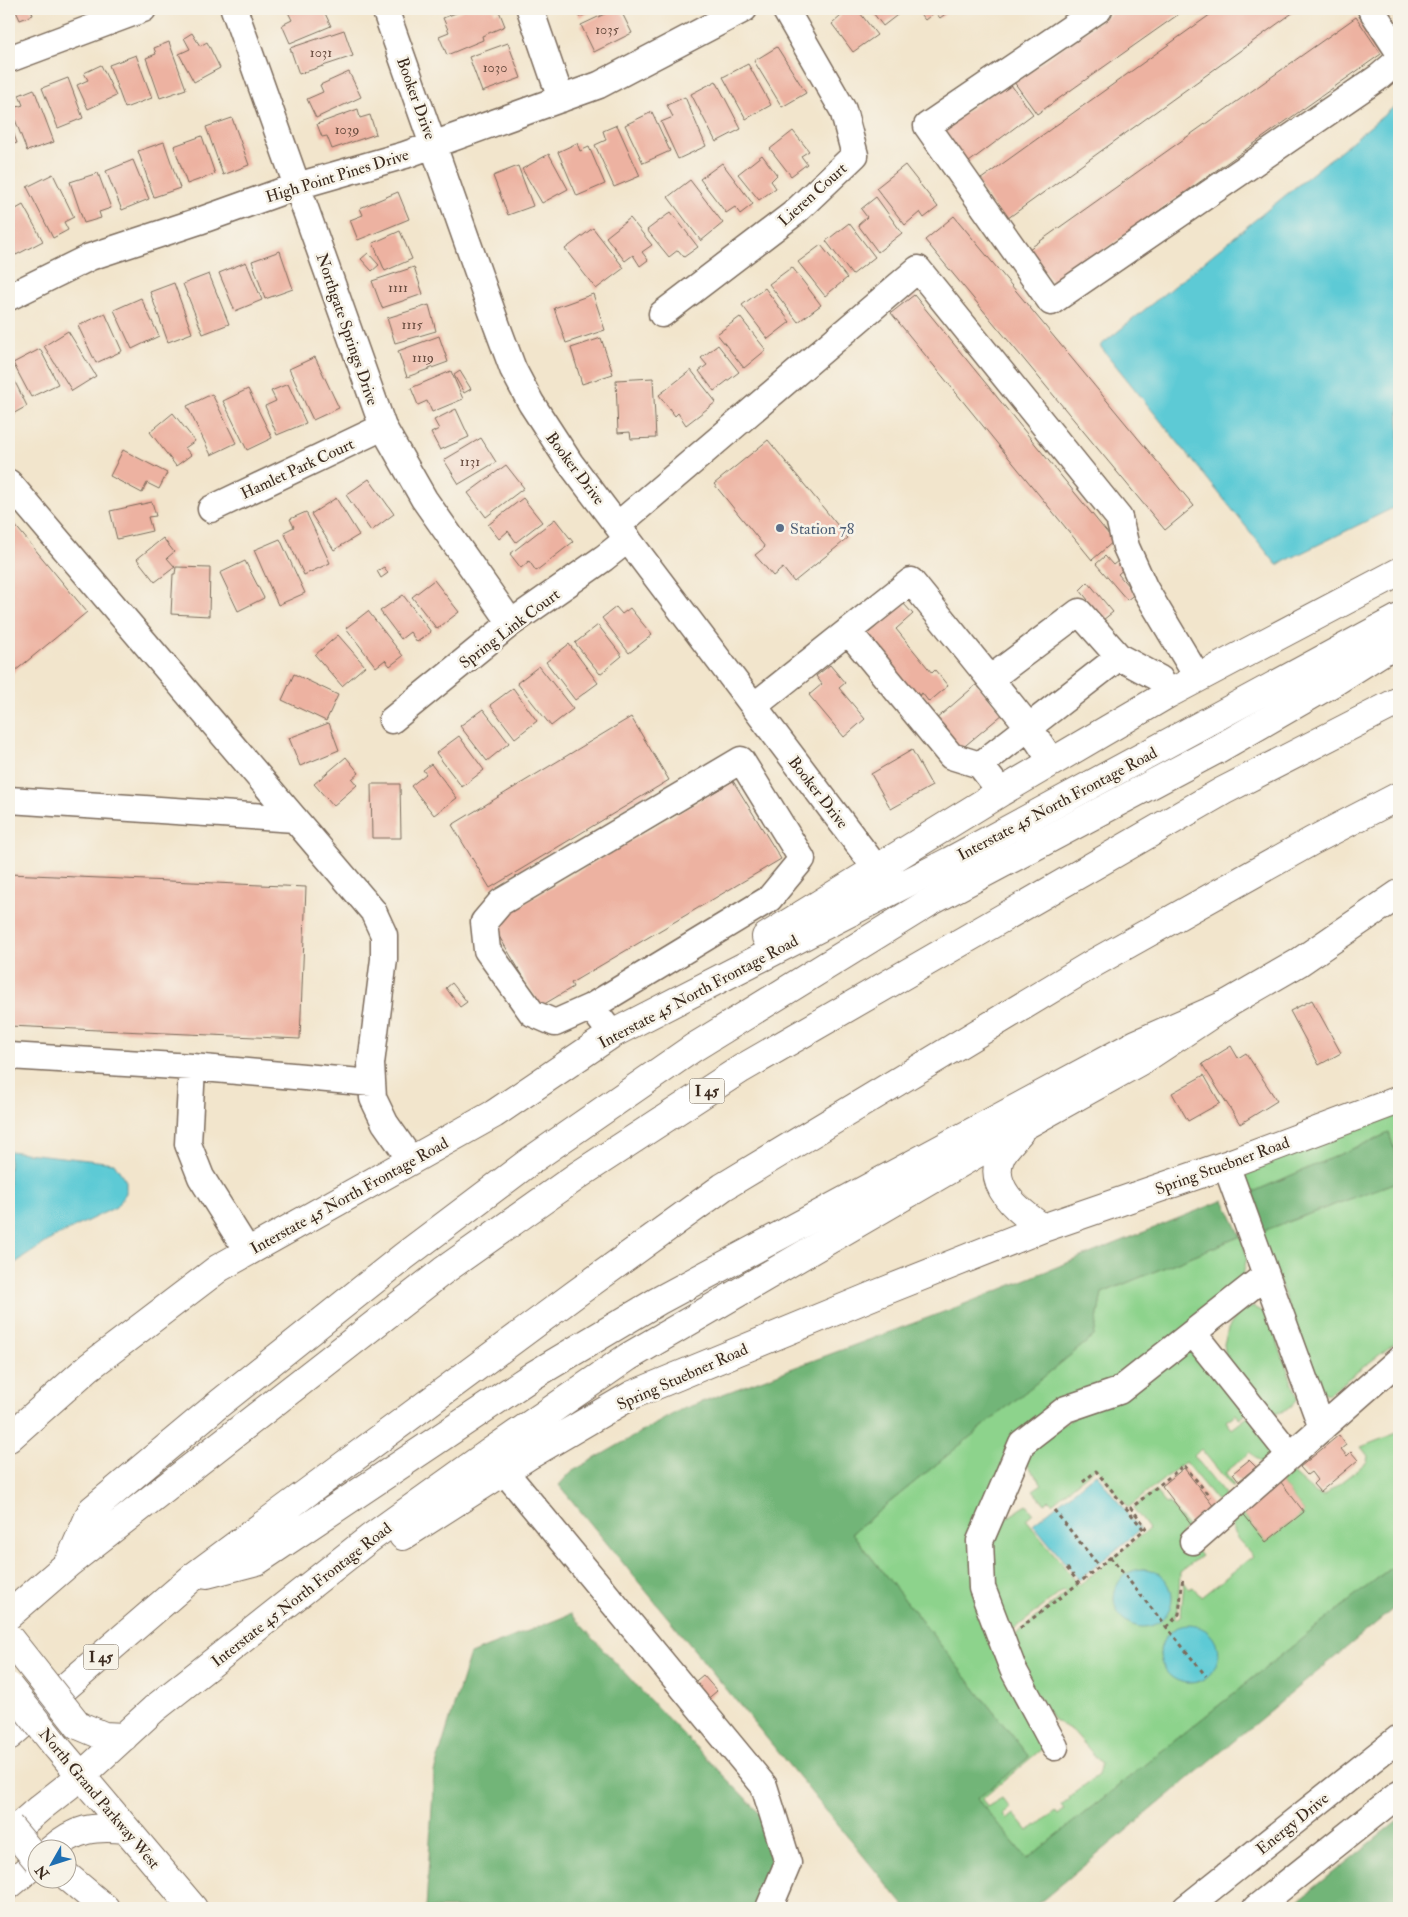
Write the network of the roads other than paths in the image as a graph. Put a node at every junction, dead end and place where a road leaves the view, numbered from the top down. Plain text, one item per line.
1 (143, 9) edge
2 (234, 9) edge
3 (385, 9) edge
4 (530, 9) edge
5 (744, 9) edge
6 (785, 9) edge
7 (1098, 9) edge
8 (1371, 9) edge
9 (1399, 52) edge
10 (9, 59) edge
11 (1399, 60) edge
12 (561, 99) junction
13 (434, 145) junction
14 (297, 186) junction
15 (9, 296) edge
16 (662, 314) dead end
17 (382, 427) junction
18 (9, 484) edge
19 (211, 508) dead end
20 (623, 532) junction
21 (1399, 572) edge
22 (1399, 618) edge
23 (511, 623) junction
24 (848, 631) junction
25 (1399, 641) edge
26 (1118, 656) junction
27 (1198, 678) junction
28 (990, 679) junction
29 (1168, 694) junction
30 (1399, 701) edge
31 (754, 706) junction
32 (392, 720) dead end
33 (1029, 726) junction
34 (777, 738) junction
35 (741, 760) junction
36 (1052, 762) junction
37 (980, 765) junction
38 (1000, 792) junction
39 (1399, 796) edge
40 (9, 800) edge
41 (295, 819) junction
42 (876, 868) junction
43 (1399, 894) edge
44 (1227, 1004) junction
45 (591, 1006) junction
46 (612, 1034) junction
47 (9, 1056) edge
48 (192, 1067) junction
49 (372, 1083) junction
50 (1399, 1100) edge
51 (1024, 1126) junction
52 (411, 1160) junction
53 (1226, 1165) junction
54 (1043, 1228) junction
55 (248, 1252) junction
56 (1266, 1275) junction
57 (1193, 1333) junction
58 (1399, 1360) edge
59 (1322, 1428) junction
60 (9, 1438) edge
61 (1290, 1455) junction
62 (497, 1462) junction
63 (1193, 1541) dead end
64 (69, 1563) junction
65 (193, 1577) junction
66 (9, 1615) edge
67 (268, 1618) joint
68 (9, 1638) edge
69 (9, 1687) edge
70 (9, 1736) edge
71 (124, 1737) junction
72 (1399, 1738) edge
73 (1055, 1747) dead end
74 (81, 1776) junction
75 (1399, 1794) edge
76 (126, 1829) junction
77 (11, 1832) edge
78 (63, 1840) edge
79 (28, 1845) edge
80 (28, 1850) edge
81 (28, 1869) edge
82 (9, 1885) edge
83 (78, 1886) edge
84 (60, 1890) edge
85 (75, 1908) edge
86 (105, 1908) edge
87 (193, 1908) edge
88 (769, 1908) edge
89 (1186, 1908) edge
90 (1256, 1908) edge

1 - 10 street
2 - 14 street, Northgate Springs Drive
3 - 13 street, Booker Drive
4 - 12 street
5 - 12 street, High Point Pines Drive
6 - 16 street, Lieren Court
7 - 11 street
8 - 9 street
12 - 13 street, High Point Pines Drive
13 - 14 street, High Point Pines Drive
13 - 20 street, Booker Drive
14 - 15 street, High Point Pines Drive
14 - 17 street, Northgate Springs Drive
17 - 19 street, Hamlet Park Court
17 - 23 street, Northgate Springs Drive
18 - 41 street
20 - 23 street, Spring Link Court
20 - 27 street, Spring Link Court
20 - 31 street, Booker Drive
21 - 27 main road
22 - 46 main road, Interstate 45 North Frontage Road
23 - 32 street, Spring Link Court
24 - 28 street
24 - 31 street
24 - 37 street
25 - 64 main road
26 - 28 street
26 - 29 street
26 - 33 street
27 - 29 main road
28 - 33 street
29 - 36 main road
30 - 64 main road, I 45
31 - 34 street, Booker Drive
33 - 36 street
33 - 37 street
34 - 35 street
34 - 42 street, Booker Drive
35 - 45 street
35 - 45 street
36 - 38 main road
37 - 38 street
38 - 42 main road
39 - 65 main road, I 45
40 - 41 street
41 - 49 street
42 - 46 main road
43 - 44 main road
44 - 51 main road
44 - 65 main road
45 - 46 street
46 - 52 main road, Interstate 45 North Frontage Road
47 - 48 street
48 - 49 street
48 - 55 street
49 - 52 street
50 - 53 main road, Spring Stuebner Road
51 - 54 main road
51 - 62 main road
52 - 55 main road, Interstate 45 North Frontage Road
53 - 54 main road, Spring Stuebner Road
53 - 56 street
54 - 62 main road, Spring Stuebner Road
55 - 60 main road, Interstate 45 North Frontage Road
56 - 57 street
56 - 59 street
57 - 61 street
57 - 73 street
58 - 59 street
59 - 61 street
61 - 63 street
62 - 67 main road, Spring Stuebner Road
62 - 88 street
64 - 66 main road, I 45
65 - 70 main road, I 45
67 - 71 main road, Interstate 45 North Frontage Road
68 - 71 main road, bridge
69 - 74 main road, North Grand Parkway West, bridge
71 - 74 main road, Interstate 45 North Frontage Road
72 - 89 street, Energy Drive
74 - 76 main road, North Grand Parkway West
74 - 77 main road, Interstate 45 North Frontage Road
75 - 90 street
76 - 78 main road
76 - 87 main road, North Grand Parkway West
77 - 79 main road, bridge
77 - 80 main road, bridge
81 - 82 main road
83 - 86 main road
84 - 85 main road

